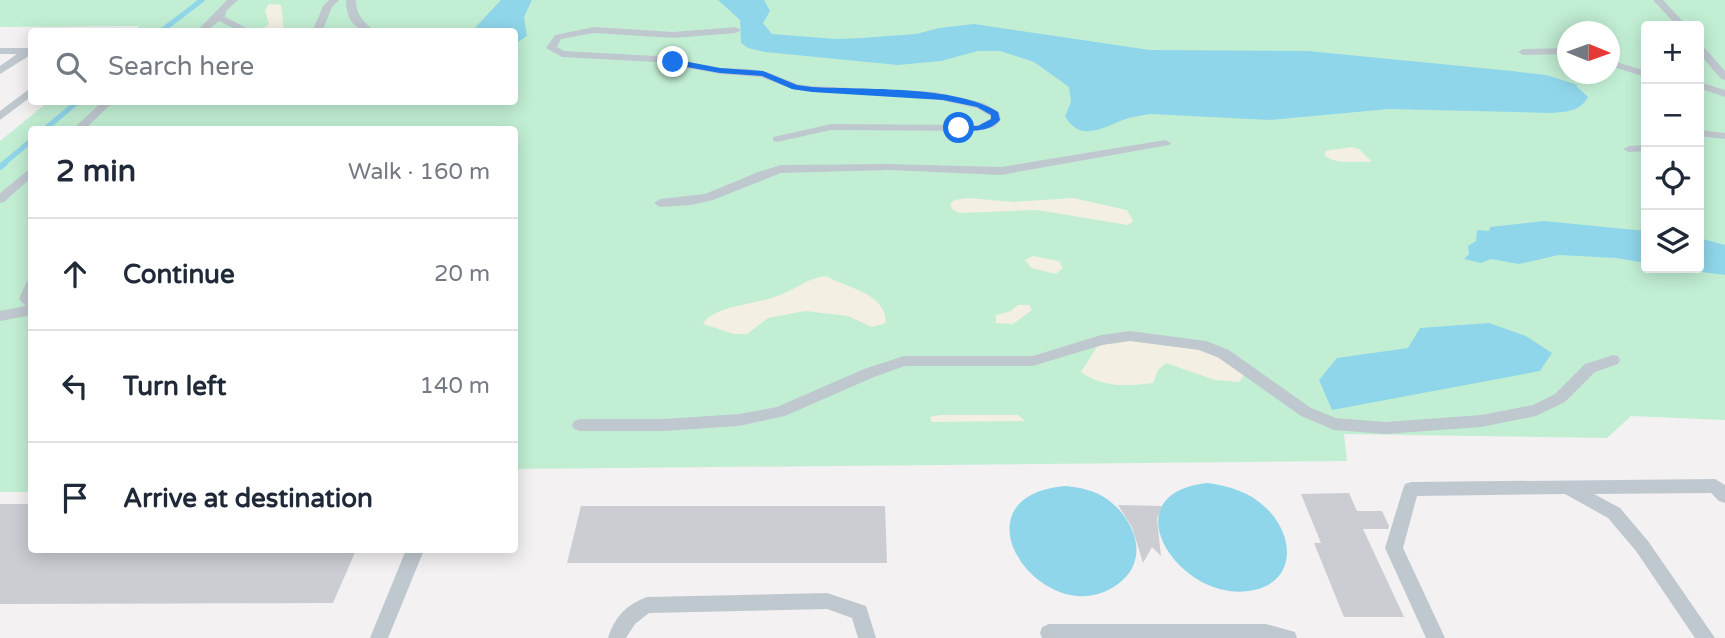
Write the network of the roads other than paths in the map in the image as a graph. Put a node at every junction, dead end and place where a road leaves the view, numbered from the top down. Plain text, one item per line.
1 (233, 0) edge
2 (334, 0) edge
3 (352, 0) edge
4 (1658, 0) edge
5 (221, 14) junction
6 (1677, 21) edge
7 (205, 28) edge
8 (240, 28) edge
9 (319, 28) edge
10 (364, 28) edge
11 (736, 30) dead end
12 (0, 51) edge
13 (28, 51) edge
14 (1557, 51) edge
15 (28, 52) edge
16 (1523, 52) dead end
17 (1704, 53) edge
18 (1620, 67) edge
19 (0, 71) edge
20 (1641, 73) edge
21 (1725, 77) edge
22 (1704, 87) edge
23 (28, 93) edge
24 (1725, 94) edge
25 (105, 105) edge
26 (0, 117) edge
27 (81, 126) edge
28 (1704, 134) edge
29 (1725, 136) edge
30 (777, 139) dead end
31 (1165, 143) dead end
32 (1641, 148) edge
33 (1629, 149) dead end
34 (28, 174) edge
35 (0, 199) edge
36 (660, 203) dead end
37 (28, 311) edge
38 (0, 316) edge
39 (1613, 360) dead end
40 (580, 425) dead end
41 (1566, 488) junction
42 (1725, 496) edge
43 (414, 553) edge
44 (1049, 634) dead end
45 (379, 638) edge
46 (617, 638) edge
47 (867, 638) edge
48 (1288, 638) edge
49 (1436, 638) edge
50 (1706, 638) edge

1 - 5 lane
2 - 9 lane
3 - 10 lane
4 - 6 lane
5 - 7 lane
5 - 8 lane
11 - 30 lane
12 - 13 lane
14 - 16 lane
15 - 19 lane
17 - 21 lane
18 - 20 lane
22 - 24 lane
23 - 26 lane
25 - 27 lane
28 - 29 lane
31 - 36 lane
32 - 33 lane
34 - 35 lane
37 - 38 lane
39 - 40 lane
41 - 42 lane
41 - 49 lane
41 - 50 lane
43 - 45 lane
44 - 48 lane
46 - 47 lane

